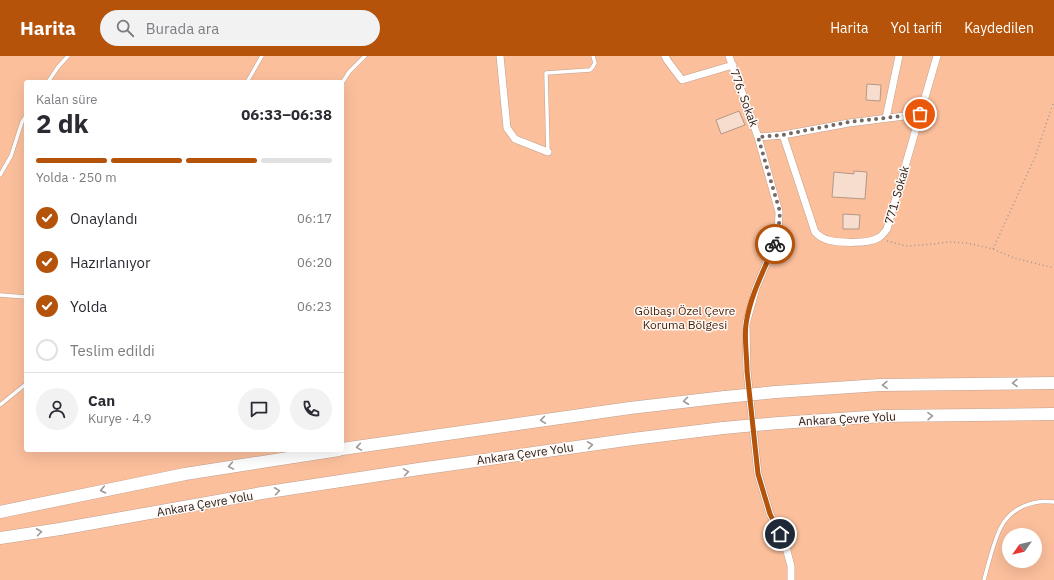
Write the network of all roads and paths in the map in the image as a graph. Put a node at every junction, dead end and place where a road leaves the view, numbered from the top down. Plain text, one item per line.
1 (68, 56) edge
2 (262, 56) edge
3 (364, 56) edge
4 (500, 56) edge
5 (593, 56) edge
6 (665, 56) edge
7 (729, 56) edge
8 (899, 56) edge
9 (937, 56) edge
10 (733, 65) junction
11 (49, 80) edge
12 (248, 80) edge
13 (344, 80) edge
14 (1053, 104) dead end
15 (920, 114) junction
16 (886, 118) junction
17 (24, 119) edge
18 (782, 135) junction
19 (758, 137) junction
20 (548, 152) joint
21 (0, 175) edge
22 (880, 237) junction
23 (993, 249) junction
24 (1054, 268) edge
25 (0, 295) edge
26 (24, 297) edge
27 (1054, 383) edge
28 (24, 386) edge
29 (0, 405) edge
30 (1054, 414) edge
31 (344, 450) edge
32 (326, 452) edge
33 (45, 502) junction
34 (1054, 502) edge
35 (0, 506) edge
36 (0, 512) edge
37 (0, 538) edge
38 (791, 580) edge
39 (984, 580) edge

1 - 11 lane
2 - 12 lane
3 - 13 lane
4 - 20 street
5 - 20 lane
6 - 10 street
7 - 10 street, 776. Sokak
8 - 16 street
9 - 15 street, 771. Sokak
10 - 19 street, 776. Sokak
14 - 23 path
15 - 16 street
15 - 22 street, 771. Sokak
16 - 18 street
17 - 21 lane
18 - 19 street
18 - 22 street, 771. Sokak
19 - 38 street, 776. Sokak
22 - 23 path
23 - 24 path
25 - 26 lane
27 -> 31 highway, bridge
28 - 29 lane
37 -> 30 highway, Ankara Çevre Yolu, bridge
32 -> 33 highway
33 - 35 highway
33 - 36 highway
34 - 39 lane

